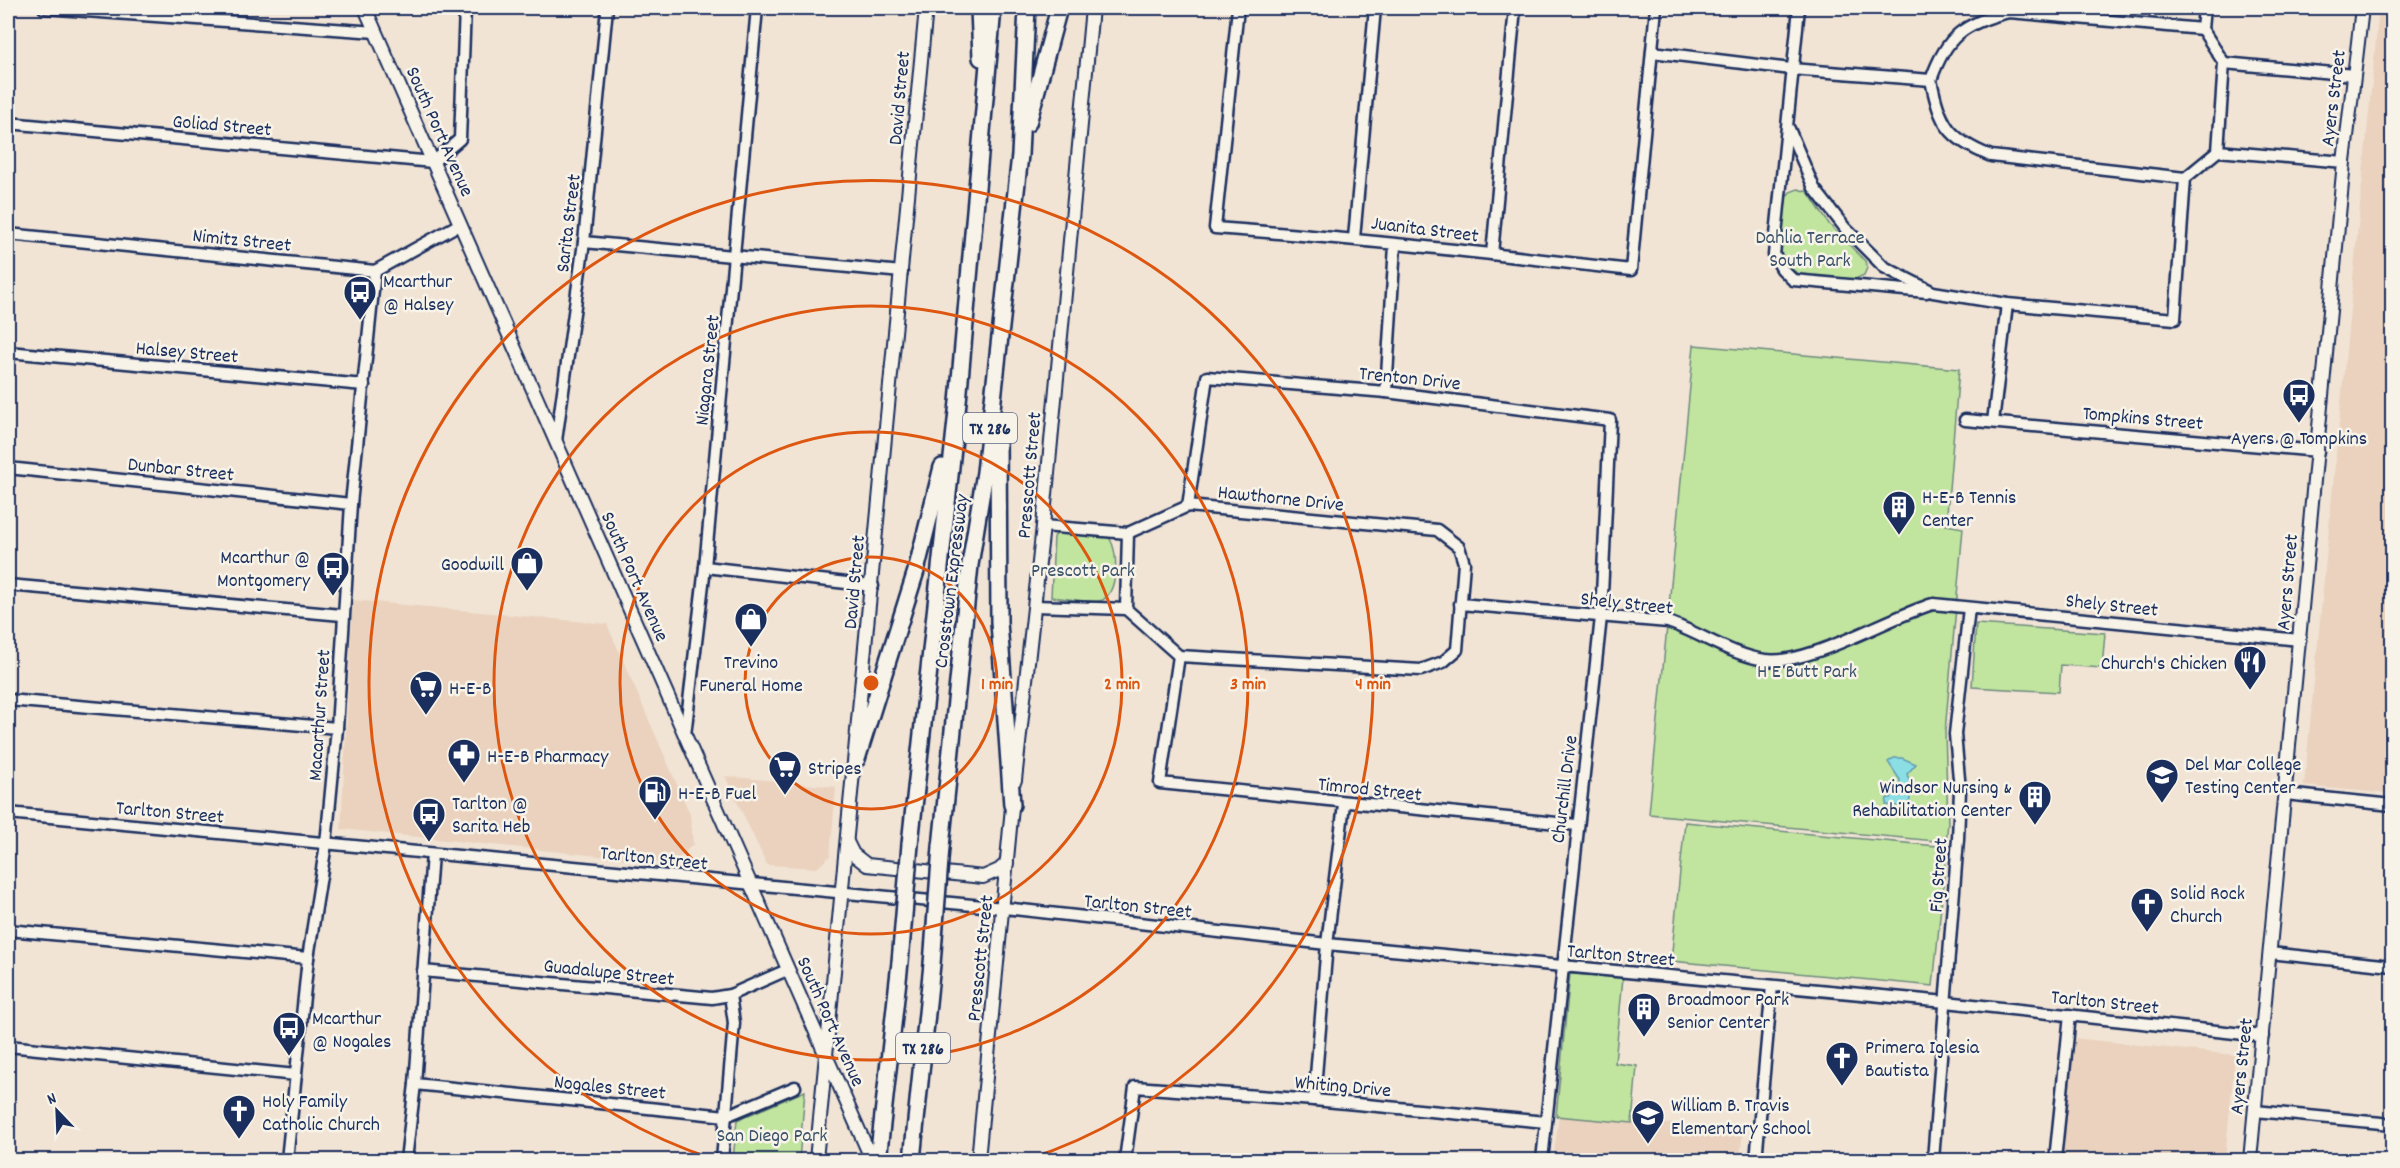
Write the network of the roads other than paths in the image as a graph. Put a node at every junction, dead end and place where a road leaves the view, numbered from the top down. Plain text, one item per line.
1 (44, 8) edge
2 (366, 8) edge
3 (465, 8) edge
4 (607, 8) edge
5 (757, 8) edge
6 (926, 8) edge
7 (979, 8) edge
8 (993, 8) edge
9 (1027, 8) edge
10 (1059, 8) edge
11 (1092, 8) edge
12 (1238, 8) edge
13 (1375, 8) edge
14 (1515, 8) edge
15 (1656, 8) edge
16 (1799, 8) edge
17 (2204, 8) edge
18 (2362, 8) edge
19 (2202, 29) junction
20 (376, 32) junction
21 (1652, 52) junction
22 (2224, 63) junction
23 (1791, 69) junction
24 (2354, 75) junction
25 (1931, 80) junction
26 (8, 123) edge
27 (983, 126) junction
28 (1788, 129) junction
29 (2218, 152) junction
30 (1020, 155) junction
31 (433, 162) junction
32 (2344, 162) junction
33 (2185, 178) junction
34 (460, 224) junction
35 (8, 234) edge
36 (1354, 238) junction
37 (584, 242) junction
38 (1395, 245) junction
39 (1492, 254) junction
40 (735, 256) junction
41 (375, 271) junction
42 (902, 272) junction
43 (1933, 292) junction
44 (2007, 304) junction
45 (8, 352) edge
46 (997, 360) junction
47 (364, 385) junction
48 (1386, 392) junction
49 (956, 412) junction
50 (1610, 420) joint
51 (1965, 420) dead end
52 (1993, 422) junction
53 (556, 441) junction
54 (2318, 451) junction
55 (8, 468) edge
56 (351, 504) junction
57 (1188, 506) junction
58 (1043, 526) junction
59 (1128, 533) junction
60 (705, 567) junction
61 (8, 585) edge
62 (873, 586) junction
63 (1460, 604) junction
64 (1035, 606) junction
65 (1969, 608) junction
66 (1126, 609) junction
67 (342, 615) junction
68 (1601, 617) junction
69 (2301, 640) junction
70 (1179, 656) junction
71 (8, 700) edge
72 (337, 728) junction
73 (685, 735) junction
74 (856, 759) junction
75 (2285, 794) junction
76 (1344, 804) junction
77 (1012, 805) junction
78 (2392, 805) edge
79 (8, 813) edge
80 (1577, 825) junction
81 (847, 841) junction
82 (326, 844) junction
83 (432, 854) junction
84 (1007, 862) junction
85 (750, 885) junction
86 (841, 893) junction
87 (1004, 908) junction
88 (8, 930) edge
89 (1327, 944) junction
90 (2270, 952) junction
91 (308, 958) junction
92 (1562, 966) junction
93 (2392, 966) edge
94 (787, 970) junction
95 (423, 971) junction
96 (1772, 986) junction
97 (730, 995) junction
98 (1946, 1002) junction
99 (2070, 1015) junction
100 (2263, 1036) junction
101 (8, 1046) edge
102 (826, 1057) junction
103 (296, 1075) junction
104 (415, 1084) junction
105 (795, 1087) dead end
106 (1314, 1100) junction
107 (2255, 1111) junction
108 (726, 1116) junction
109 (1546, 1122) junction
110 (2392, 1124) edge
111 (287, 1161) edge
112 (406, 1161) edge
113 (722, 1161) edge
114 (816, 1161) edge
115 (872, 1161) edge
116 (878, 1161) edge
117 (912, 1161) edge
118 (978, 1161) edge
119 (1125, 1161) edge
120 (1542, 1161) edge
121 (1756, 1161) edge
122 (1933, 1161) edge
123 (2055, 1161) edge
124 (2250, 1161) edge

1 - 20 street
2 - 20 main road, South Port Avenue
3 - 31 street
4 - 37 street, Sarita Street
5 - 40 street, Niagara Street
6 - 42 main road, David Street
7 - 27 highway
8 - 27 highway, Crosstown Expressway / TX 286
9 - 30 highway, Crosstown Expressway / TX 286
10 - 30 highway
11 - 58 main road, Presscott Street
12 - 36 street, Juanita Street
13 - 36 street
14 - 39 street
15 - 21 street
16 - 23 street
17 - 19 street
18 - 24 main road, Ayers Street
19 - 22 street
19 - 25 street
20 - 31 main road, South Port Avenue
21 - 23 street
21 - 39 street, Juanita Street
22 - 24 street
22 - 29 street
23 - 25 street
23 - 28 street
24 - 32 main road, Ayers Street
25 - 33 street
26 - 31 street, Goliad Street
27 - 49 highway, Crosstown Expressway / TX 286
28 - 43 street
28 - 43 street
29 - 32 street
29 - 33 street
30 - 46 highway, Crosstown Expressway / TX 286
31 - 34 main road, South Port Avenue
32 - 54 main road, Ayers Street
33 - 44 street
34 - 41 street
34 - 53 main road, South Port Avenue
35 - 41 street, Nimitz Street
36 - 38 street, Juanita Street
37 - 40 street
37 - 53 street, Sarita Street
38 - 39 street, Juanita Street
38 - 48 street
40 - 42 street
40 - 60 street, Niagara Street
41 - 47 street, Macarthur Street
42 - 62 main road, David Street
43 - 44 street
44 - 52 street
45 - 47 street, Halsey Street
46 - 77 highway
46 - 117 highway, Crosstown Expressway / TX 286, bridge
47 - 56 street, Macarthur Street
48 - 50 street, Trenton Drive
48 - 57 street, Trenton Drive
49 - 74 highway
49 - 116 highway, Crosstown Expressway / TX 286, bridge
50 - 68 street, Churchill Drive
51 - 52 street, Tompkins Street
52 - 54 street, Tompkins Street
53 - 73 main road, South Port Avenue
54 - 69 main road, Ayers Street
55 - 56 street, Dunbar Street
56 - 67 street, Macarthur Street
57 - 59 street, Hawthorne Drive
57 - 63 street, Hawthorne Drive
58 - 59 street, Hawthorne Drive
58 - 64 main road, Presscott Street
59 - 66 street
60 - 62 street
60 - 73 street, Niagara Street
61 - 67 street
62 - 74 main road, David Street
63 - 68 street, Shely Street
63 - 70 street
64 - 66 street
64 - 77 main road, Presscott Street
65 - 68 street, Shely Street
65 - 69 street, Shely Street
65 - 98 street, Fig Street
66 - 70 street
67 - 72 street, Macarthur Street
68 - 80 street, Churchill Drive
69 - 75 main road, Ayers Street
70 - 76 street, Timrod Street
71 - 72 street
72 - 82 street, Macarthur Street
73 - 85 main road, South Port Avenue
74 - 81 main road, David Street
75 - 78 street
75 - 90 main road, Ayers Street
76 - 80 street, Timrod Street
76 - 89 street
77 - 84 main road, Presscott Street
79 - 82 street, Tarlton Street
80 - 92 street, Churchill Drive
81 - 84 main road
81 - 86 main road, David Street
82 - 83 street, Tarlton Street
82 - 91 street, Macarthur Street
83 - 85 street, Tarlton Street
83 - 95 street
84 - 87 main road, Presscott Street
85 - 86 street, Tarlton Street
85 - 94 main road, South Port Avenue
86 - 87 street, Tarlton Street
86 - 102 main road, David Street
87 - 89 street, Tarlton Street
87 - 118 main road, Presscott Street
88 - 91 street
89 - 92 street, Tarlton Street
89 - 106 street
90 - 93 street
90 - 100 main road, Ayers Street
91 - 103 street, Macarthur Street
92 - 96 street, Tarlton Street
92 - 109 street, Churchill Drive
94 - 97 street, Guadalupe Street
94 - 102 main road, South Port Avenue
95 - 97 street, Guadalupe Street
95 - 104 street
96 - 98 street, Tarlton Street
96 - 121 street
97 - 108 street
98 - 99 street, Tarlton Street
98 - 122 street, Fig Street
99 - 100 street, Tarlton Street
99 - 123 street
100 - 107 main road, Ayers Street
101 - 103 street
102 - 114 main road, David Street
102 - 115 main road, South Port Avenue
103 - 111 street, Macarthur Street
104 - 108 street, Nogales Street
104 - 112 street
105 - 108 street, Nogales Street
106 - 109 street, Whiting Drive
106 - 119 street, Whiting Drive
107 - 110 street
107 - 124 main road, Ayers Street
108 - 113 street
109 - 120 street, Churchill Drive

